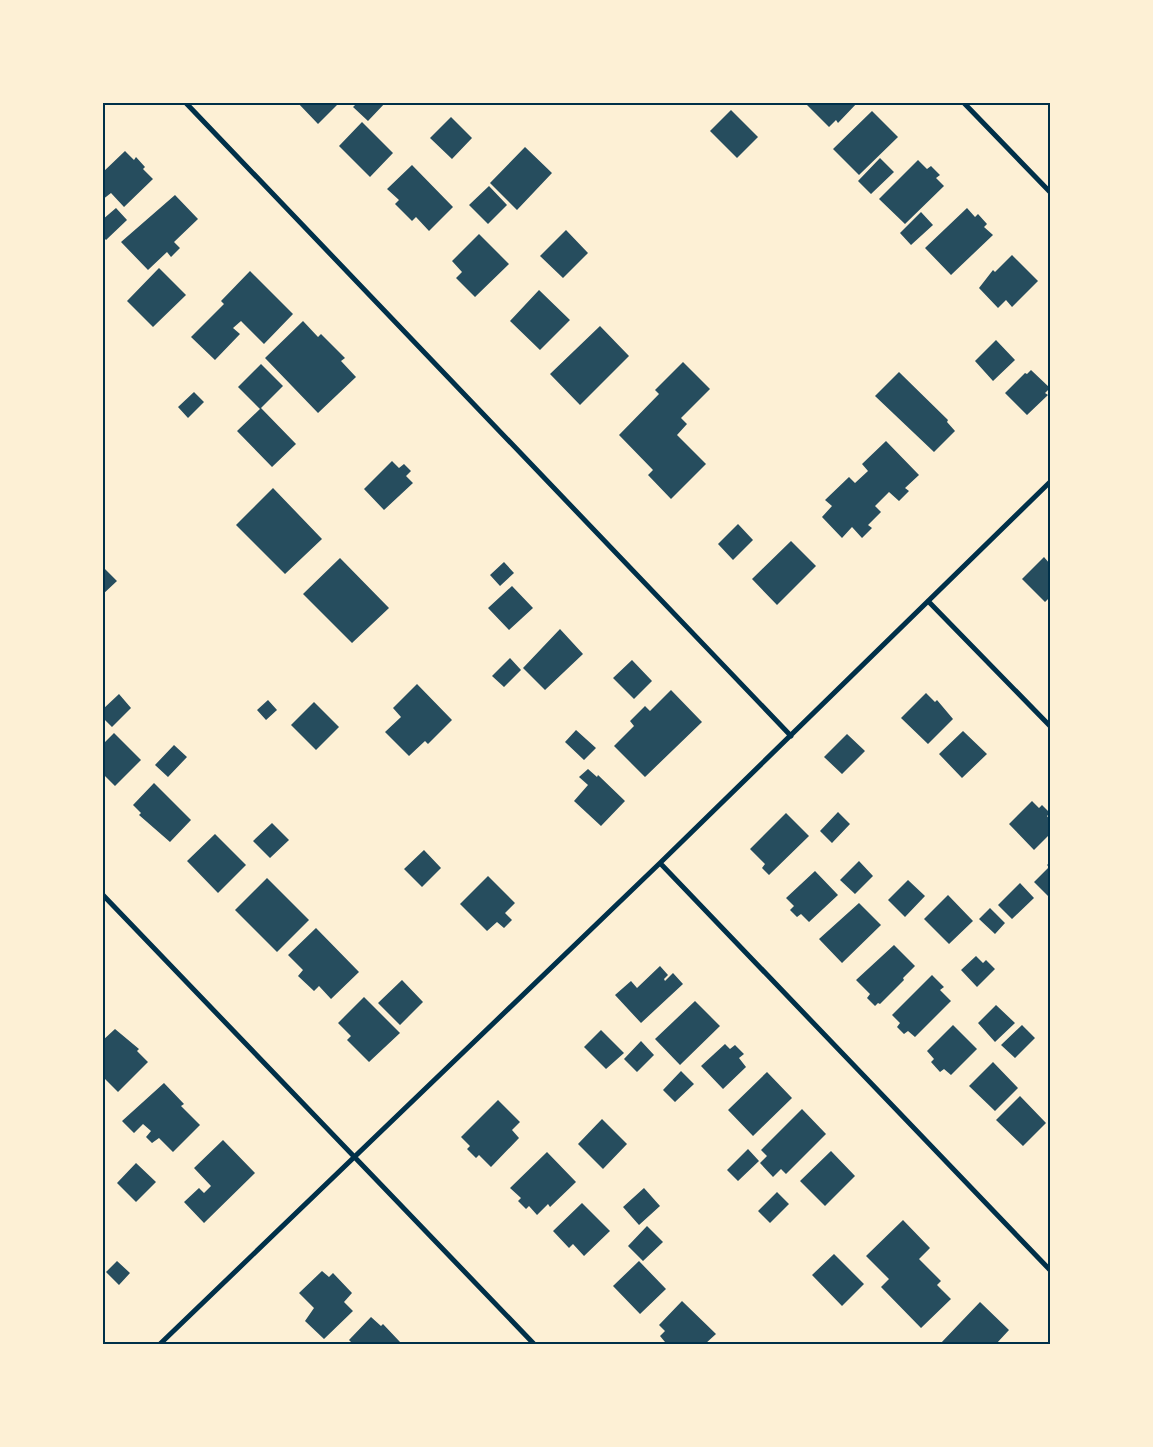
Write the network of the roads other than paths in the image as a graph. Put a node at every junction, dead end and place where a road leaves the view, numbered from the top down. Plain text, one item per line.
1 (186, 102) edge
2 (964, 102) edge
3 (1050, 192) edge
4 (1050, 482) edge
5 (928, 601) junction
6 (1050, 726) edge
7 (791, 736) junction
8 (660, 863) junction
9 (102, 894) edge
10 (354, 1157) junction
11 (1050, 1270) edge
12 (160, 1344) edge
13 (534, 1344) edge

1 - 7 street
2 - 3 street
4 - 5 street
5 - 6 street
5 - 7 street
7 - 8 street
8 - 10 street
8 - 11 street
9 - 10 street
10 - 12 street
10 - 13 street

